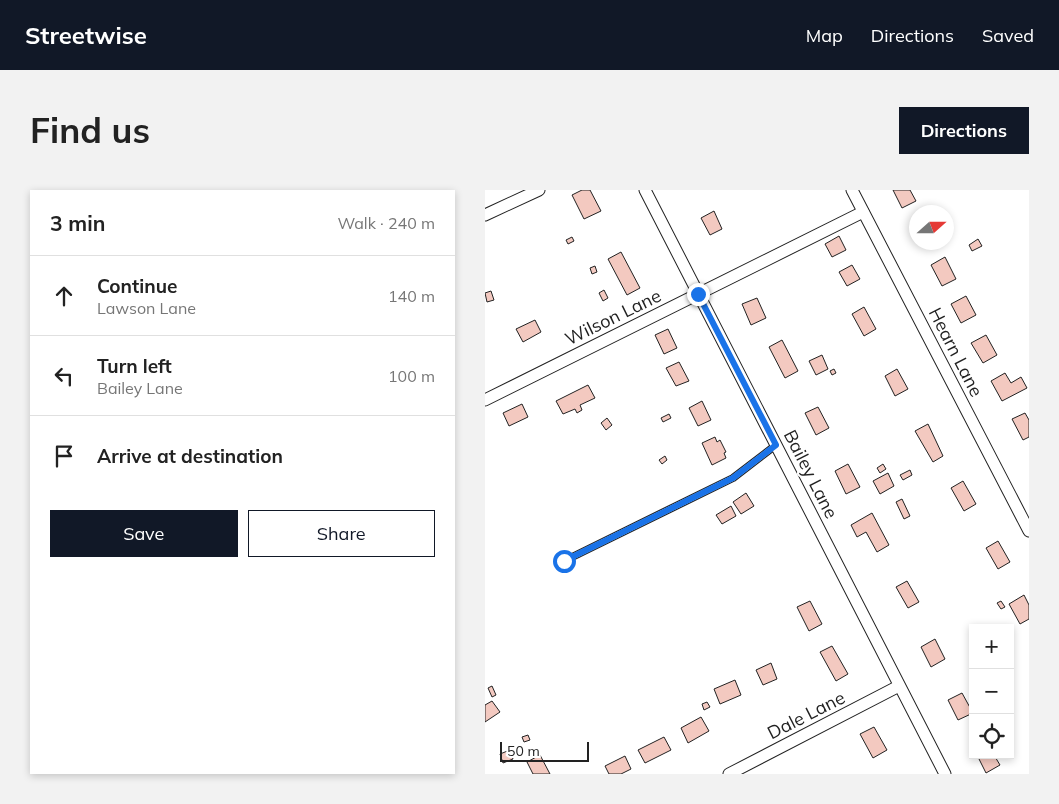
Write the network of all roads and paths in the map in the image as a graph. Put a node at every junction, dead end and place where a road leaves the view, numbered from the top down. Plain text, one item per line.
1 (539, 190) edge
2 (645, 190) edge
3 (852, 190) edge
4 (863, 212) junction
5 (485, 216) edge
6 (698, 294) junction
7 (485, 400) edge
8 (776, 445) junction
9 (1029, 531) edge
10 (564, 561) dead end
11 (899, 686) junction
12 (729, 774) edge
13 (945, 774) edge

1 - 5 street
2 - 6 street, Bailey Lane
3 - 4 street, Hearn Lane
4 - 6 street, Wilson Lane
4 - 9 street, Hearn Lane
6 - 7 street, Wilson Lane
6 - 8 street, Bailey Lane
8 - 10 lane
8 - 11 street, Bailey Lane
11 - 12 street, Dale Lane
11 - 13 street, Bailey Lane

